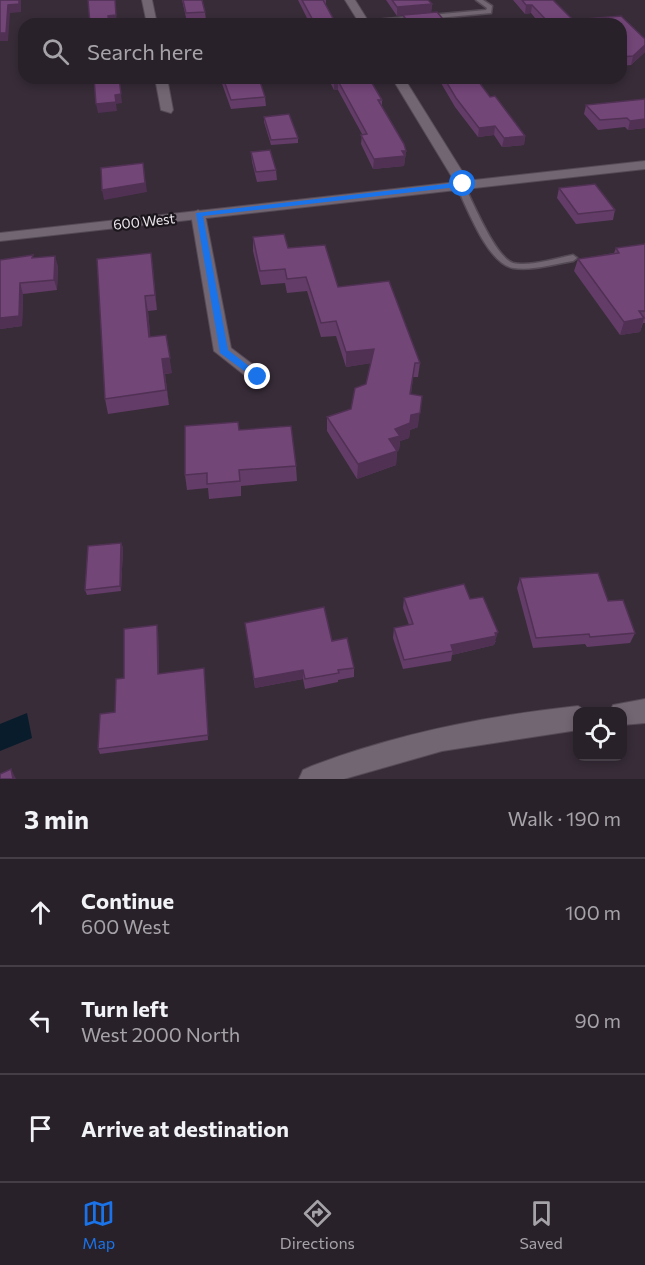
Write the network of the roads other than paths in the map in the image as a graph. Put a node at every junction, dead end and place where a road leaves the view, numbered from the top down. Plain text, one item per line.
1 (147, 0) edge
2 (350, 0) edge
3 (479, 0) edge
4 (151, 18) edge
5 (361, 18) edge
6 (427, 18) edge
7 (162, 84) edge
8 (402, 84) edge
9 (167, 110) dead end
10 (645, 165) edge
11 (462, 185) junction
12 (198, 214) junction
13 (0, 237) edge
14 (573, 258) dead end
15 (258, 377) dead end
16 (645, 711) edge
17 (627, 713) edge
18 (573, 719) edge
19 (312, 779) edge

1 - 4 street
2 - 5 street
3 - 6 lane
7 - 9 street
8 - 11 street
10 - 11 street, 600 West
11 - 12 street, 600 West
11 - 14 lane
12 - 13 street, 600 West
12 - 15 street
16 - 17 street
18 - 19 street

